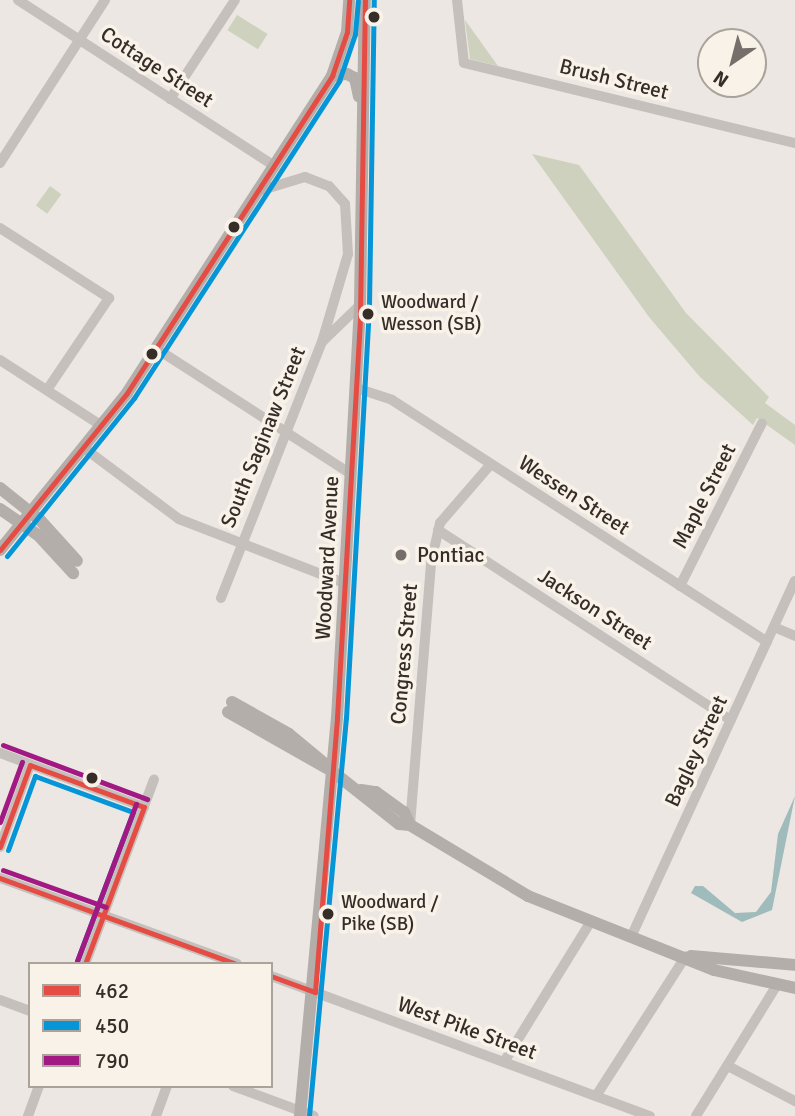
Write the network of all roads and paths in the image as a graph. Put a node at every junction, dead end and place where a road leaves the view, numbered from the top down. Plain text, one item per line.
1 (18, 0) edge
2 (106, 0) edge
3 (349, 0) edge
4 (365, 0) edge
5 (457, 0) edge
6 (230, 2) edge
7 (79, 40) junction
8 (332, 76) junction
9 (170, 99) junction
10 (795, 143) edge
11 (364, 153) junction
12 (0, 163) edge
13 (275, 166) junction
14 (259, 191) junction
15 (0, 228) edge
16 (360, 305) junction
17 (322, 342) junction
18 (157, 349) junction
19 (0, 360) edge
20 (356, 388) junction
21 (47, 390) junction
22 (762, 423) dead end
23 (102, 426) junction
24 (284, 431) junction
25 (83, 448) junction
26 (491, 464) junction
27 (351, 474) junction
28 (3, 495) edge
29 (0, 509) edge
30 (31, 512) junction
31 (22, 524) junction
32 (438, 530) junction
33 (241, 544) junction
34 (0, 550) edge
35 (795, 581) edge
36 (344, 583) junction
37 (680, 586) junction
38 (221, 598) dead end
39 (774, 627) junction
40 (795, 636) edge
41 (767, 642) junction
42 (230, 707) dead end
43 (731, 720) junction
44 (0, 753) edge
45 (30, 765) junction
46 (332, 771) junction
47 (154, 779) dead end
48 (144, 807) junction
49 (410, 825) junction
50 (0, 847) edge
51 (0, 878) edge
52 (103, 915) junction
53 (590, 923) junction
54 (631, 937) junction
55 (685, 956) junction
56 (215, 960) edge
57 (86, 962) edge
58 (795, 965) edge
59 (795, 971) edge
60 (273, 977) edge
61 (777, 985) junction
62 (795, 989) edge
63 (315, 992) junction
64 (0, 1000) edge
65 (28, 1010) edge
66 (504, 1062) junction
67 (728, 1066) junction
68 (39, 1088) edge
69 (166, 1088) edge
70 (238, 1088) edge
71 (596, 1096) junction
72 (795, 1101) edge
73 (300, 1114) edge
74 (28, 1116) edge
75 (156, 1116) edge
76 (314, 1116) edge
77 (650, 1116) edge
78 (696, 1116) edge

1 - 7 street, Cottage Street
2 - 7 street
3 - 8 main road
4 - 11 main road, Woodward Avenue
5 - 10 street, Brush Street
6 - 9 street
7 - 9 street, Cottage Street
7 - 12 street
8 - 11 main road
8 - 13 main road
9 - 13 street, Cottage Street
11 - 16 main road, Woodward Avenue
13 - 14 main road
14 - 17 street
14 - 18 main road
15 - 21 street
16 - 17 street, South Saginaw Street
16 - 20 main road, Woodward Avenue
17 - 24 street, South Saginaw Street
18 - 23 main road
18 - 24 street
19 - 21 street
20 - 26 street, Wessen Street
20 - 27 main road, Woodward Avenue
21 - 23 street
22 - 37 street, Maple Street
23 - 25 main road
24 - 27 street
24 - 33 street, South Saginaw Street
25 - 30 main road
25 - 33 street
26 - 32 street, Congress Street
26 - 37 street, Wessen Street
27 - 36 main road, Woodward Avenue
28 - 30 main road
29 - 31 main road
30 - 31 main road
30 - 31 main road
31 - 34 main road
32 - 43 street, Jackson Street
32 - 49 street, Congress Street
33 - 36 street
33 - 38 street, South Saginaw Street
35 - 39 street, Bagley Street
36 - 46 main road, Woodward Avenue
37 - 41 street, Wessen Street
39 - 40 street
39 - 41 street, Bagley Street
41 - 43 street, Bagley Street
42 - 46 main road
43 - 54 street, Bagley Street
44 - 45 street
45 - 48 street
45 - 50 street
46 - 49 main road
46 - 63 main road, Woodward Avenue
47 - 48 street
48 - 52 street
49 - 53 main road
51 - 52 street
52 - 56 street
52 - 57 street
53 - 54 main road
53 - 66 street
54 - 55 main road
55 - 58 main road
55 - 61 main road
55 - 71 street
59 - 61 main road
60 - 63 street, West Pike Street
61 - 62 main road
61 - 67 street
63 - 66 street, West Pike Street
63 - 73 main road, Woodward Avenue
64 - 65 street
66 - 71 street, West Pike Street
67 - 72 street
67 - 78 street
68 - 74 street
69 - 75 street
70 - 73 street
71 - 77 street, West Pike Street
73 - 76 street

